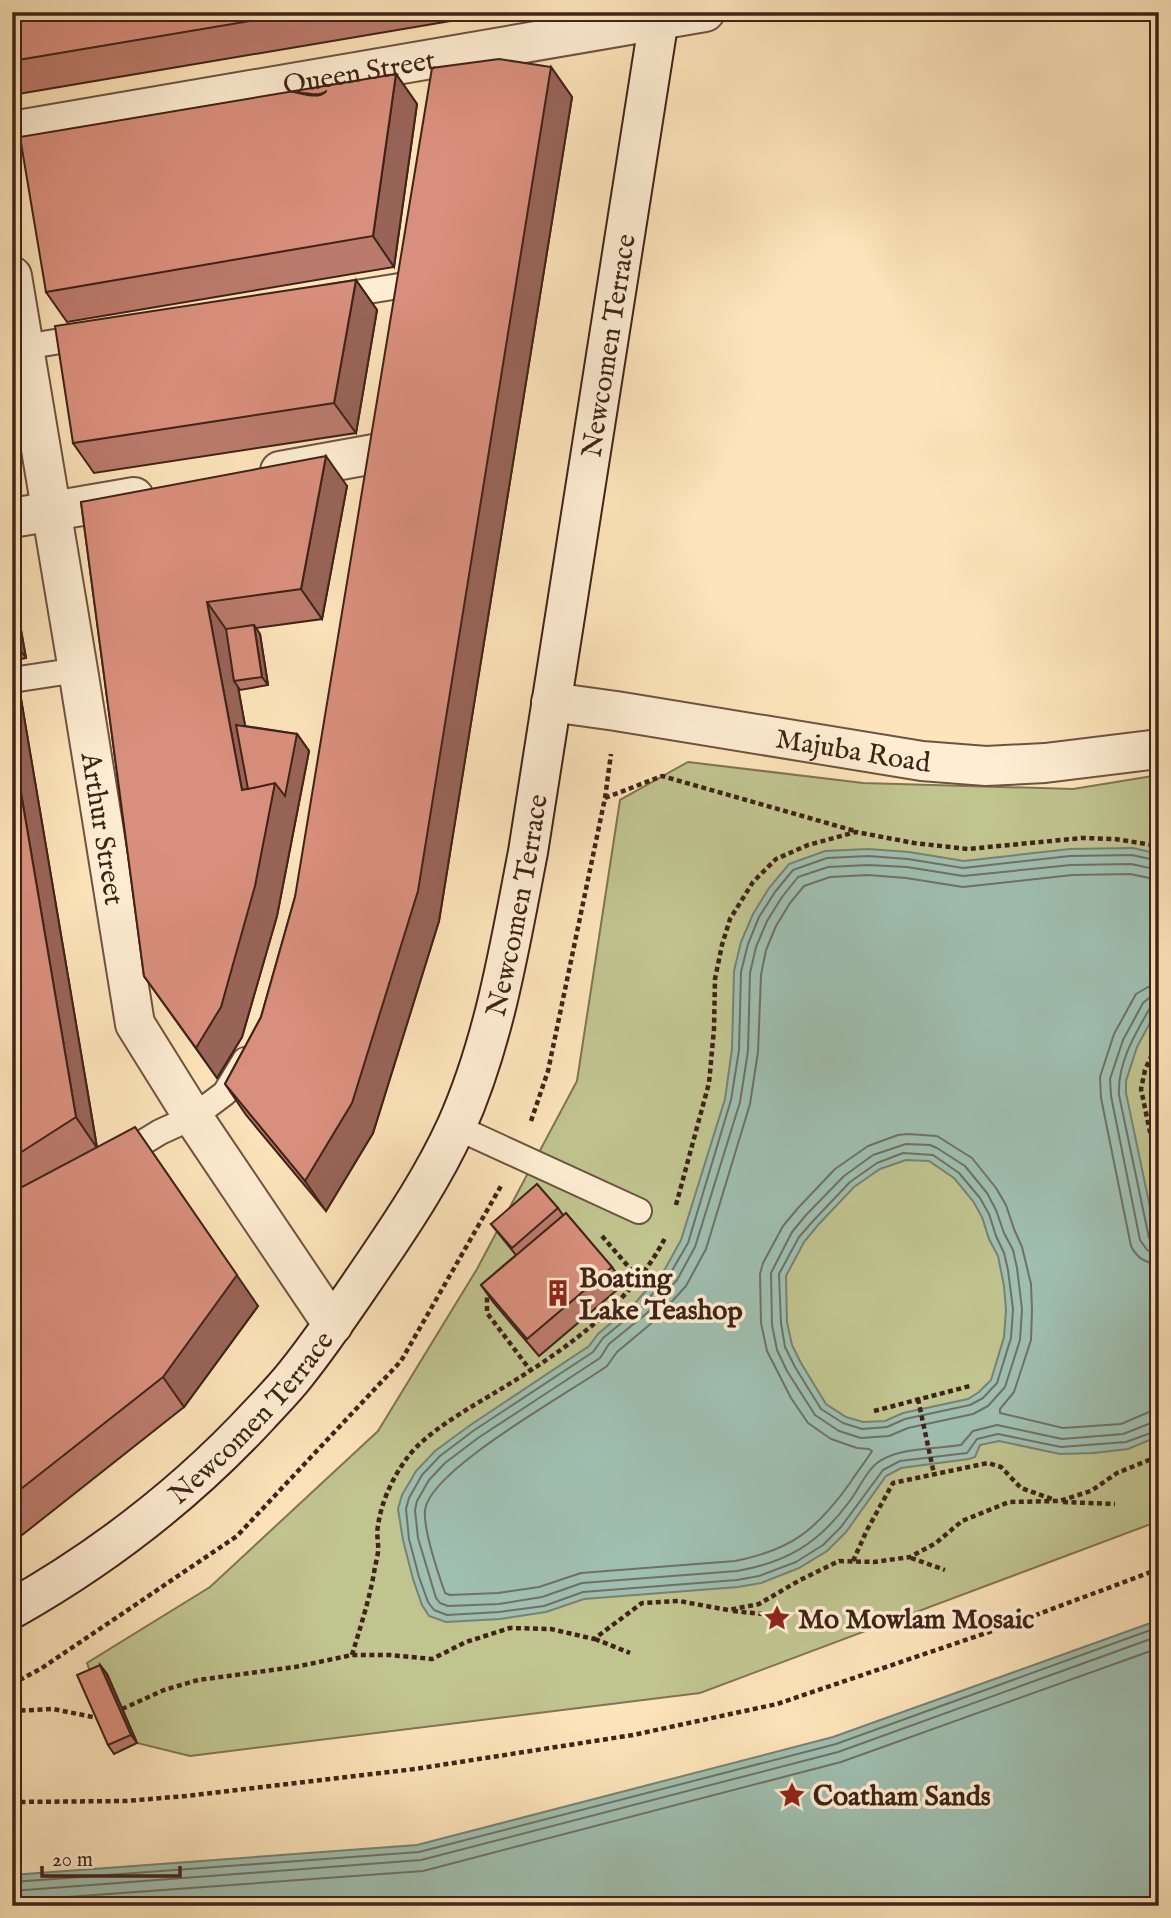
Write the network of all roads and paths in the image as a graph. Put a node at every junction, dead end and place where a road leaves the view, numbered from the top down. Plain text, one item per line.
1 (705, 12) edge
2 (660, 16) edge
3 (12, 131) edge
4 (404, 259) edge
5 (12, 276) edge
6 (399, 286) junction
7 (306, 301) edge
8 (395, 312) edge
9 (119, 332) edge
10 (19, 348) edge
11 (374, 454) edge
12 (253, 476) edge
13 (173, 490) edge
14 (52, 512) junction
15 (12, 518) edge
16 (78, 670) junction
17 (12, 680) edge
18 (551, 702) junction
19 (1159, 749) edge
20 (605, 798) dead end
21 (856, 832) junction
22 (1159, 846) edge
23 (253, 1043) edge
24 (1158, 1043) edge
25 (192, 1117) junction
26 (456, 1127) junction
27 (102, 1167) edge
28 (1159, 1175) edge
29 (639, 1211) dead end
30 (674, 1213) dead end
31 (670, 1227) dead end
32 (595, 1228) dead end
33 (639, 1279) junction
34 (498, 1287) edge
35 (333, 1325) junction
36 (531, 1371) junction
37 (970, 1386) dead end
38 (918, 1399) junction
39 (874, 1411) dead end
40 (1159, 1456) edge
41 (934, 1474) junction
42 (1059, 1501) junction
43 (1115, 1504) dead end
44 (910, 1558) junction
45 (853, 1561) junction
46 (1159, 1569) edge
47 (945, 1570) dead end
48 (12, 1609) edge
49 (728, 1610) junction
50 (762, 1614) dead end
51 (594, 1639) junction
52 (629, 1653) dead end
53 (352, 1656) junction
54 (122, 1709) edge
55 (12, 1711) edge
56 (98, 1718) edge
57 (12, 1802) edge

1 - 2 street, Queen Street
2 - 3 street, Queen Street
2 - 18 street, Newcomen Terrace
4 - 6 lane
5 - 10 street, Arthur Street
6 - 7 lane
6 - 8 lane
9 - 10 lane
10 - 14 street, Arthur Street
11 - 12 street
13 - 14 street
14 - 15 street
14 - 16 street, Arthur Street
16 - 17 lane
16 - 25 street, Arthur Street
18 - 19 street, Majuba Road
18 - 26 street, Newcomen Terrace
20 - 21 path
21 - 22 path
21 - 30 path
23 - 25 lane
24 - 28 path
25 - 27 lane
25 - 35 street, Arthur Street
26 - 29 lane
26 - 35 street, Newcomen Terrace
31 - 33 path
32 - 33 path
33 - 36 path
34 - 36 path
35 - 48 street, Newcomen Terrace
36 - 53 path
37 - 38 path
38 - 39 path
38 - 41 path
40 - 42 path
41 - 42 path
41 - 45 path
42 - 43 path
42 - 44 path
44 - 45 path
44 - 47 path
45 - 49 path
46 - 57 path
49 - 50 path
49 - 51 path
51 - 52 path
51 - 53 path
53 - 54 path
55 - 56 path

